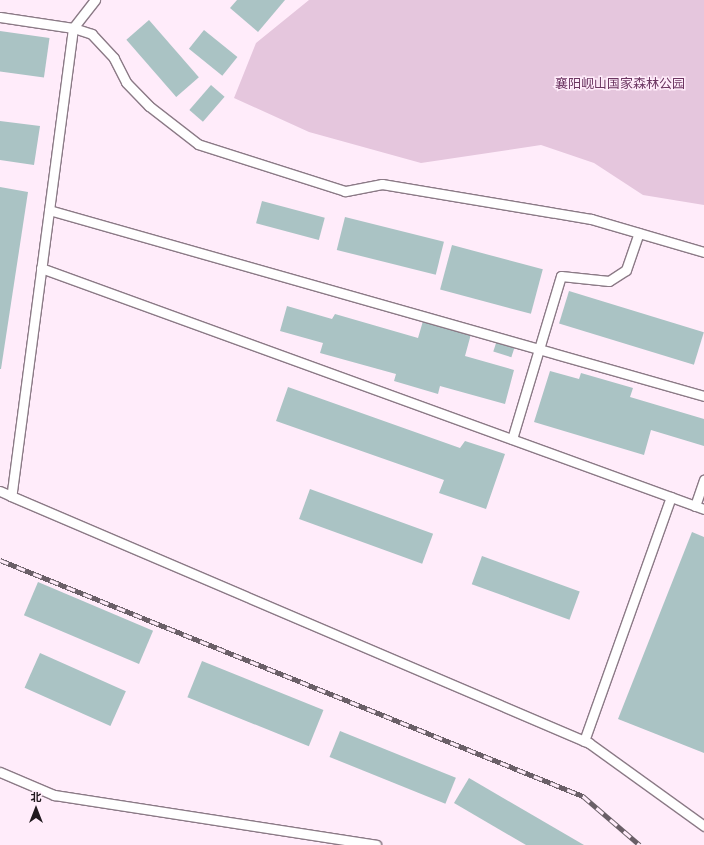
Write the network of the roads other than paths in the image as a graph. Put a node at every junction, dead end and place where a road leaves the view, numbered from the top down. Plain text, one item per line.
1 (95, 0) edge
2 (0, 17) edge
3 (73, 28) junction
4 (49, 210) junction
5 (639, 234) junction
6 (704, 252) edge
7 (41, 268) junction
8 (538, 349) junction
9 (704, 396) edge
10 (512, 439) junction
11 (704, 480) edge
12 (0, 491) edge
13 (11, 496) junction
14 (671, 497) junction
15 (700, 508) edge
16 (584, 741) junction
17 (0, 772) edge
18 (704, 826) edge
19 (376, 845) edge

1 - 3 lane
2 - 3 lane
3 - 4 lane
3 - 5 lane
4 - 7 lane
4 - 8 lane
5 - 6 lane
5 - 8 lane
7 - 10 lane
7 - 13 lane
8 - 9 lane
8 - 10 lane
10 - 14 lane
11 - 15 lane
12 - 13 lane
13 - 16 lane
14 - 15 lane
14 - 16 lane
16 - 18 lane
17 - 19 lane

